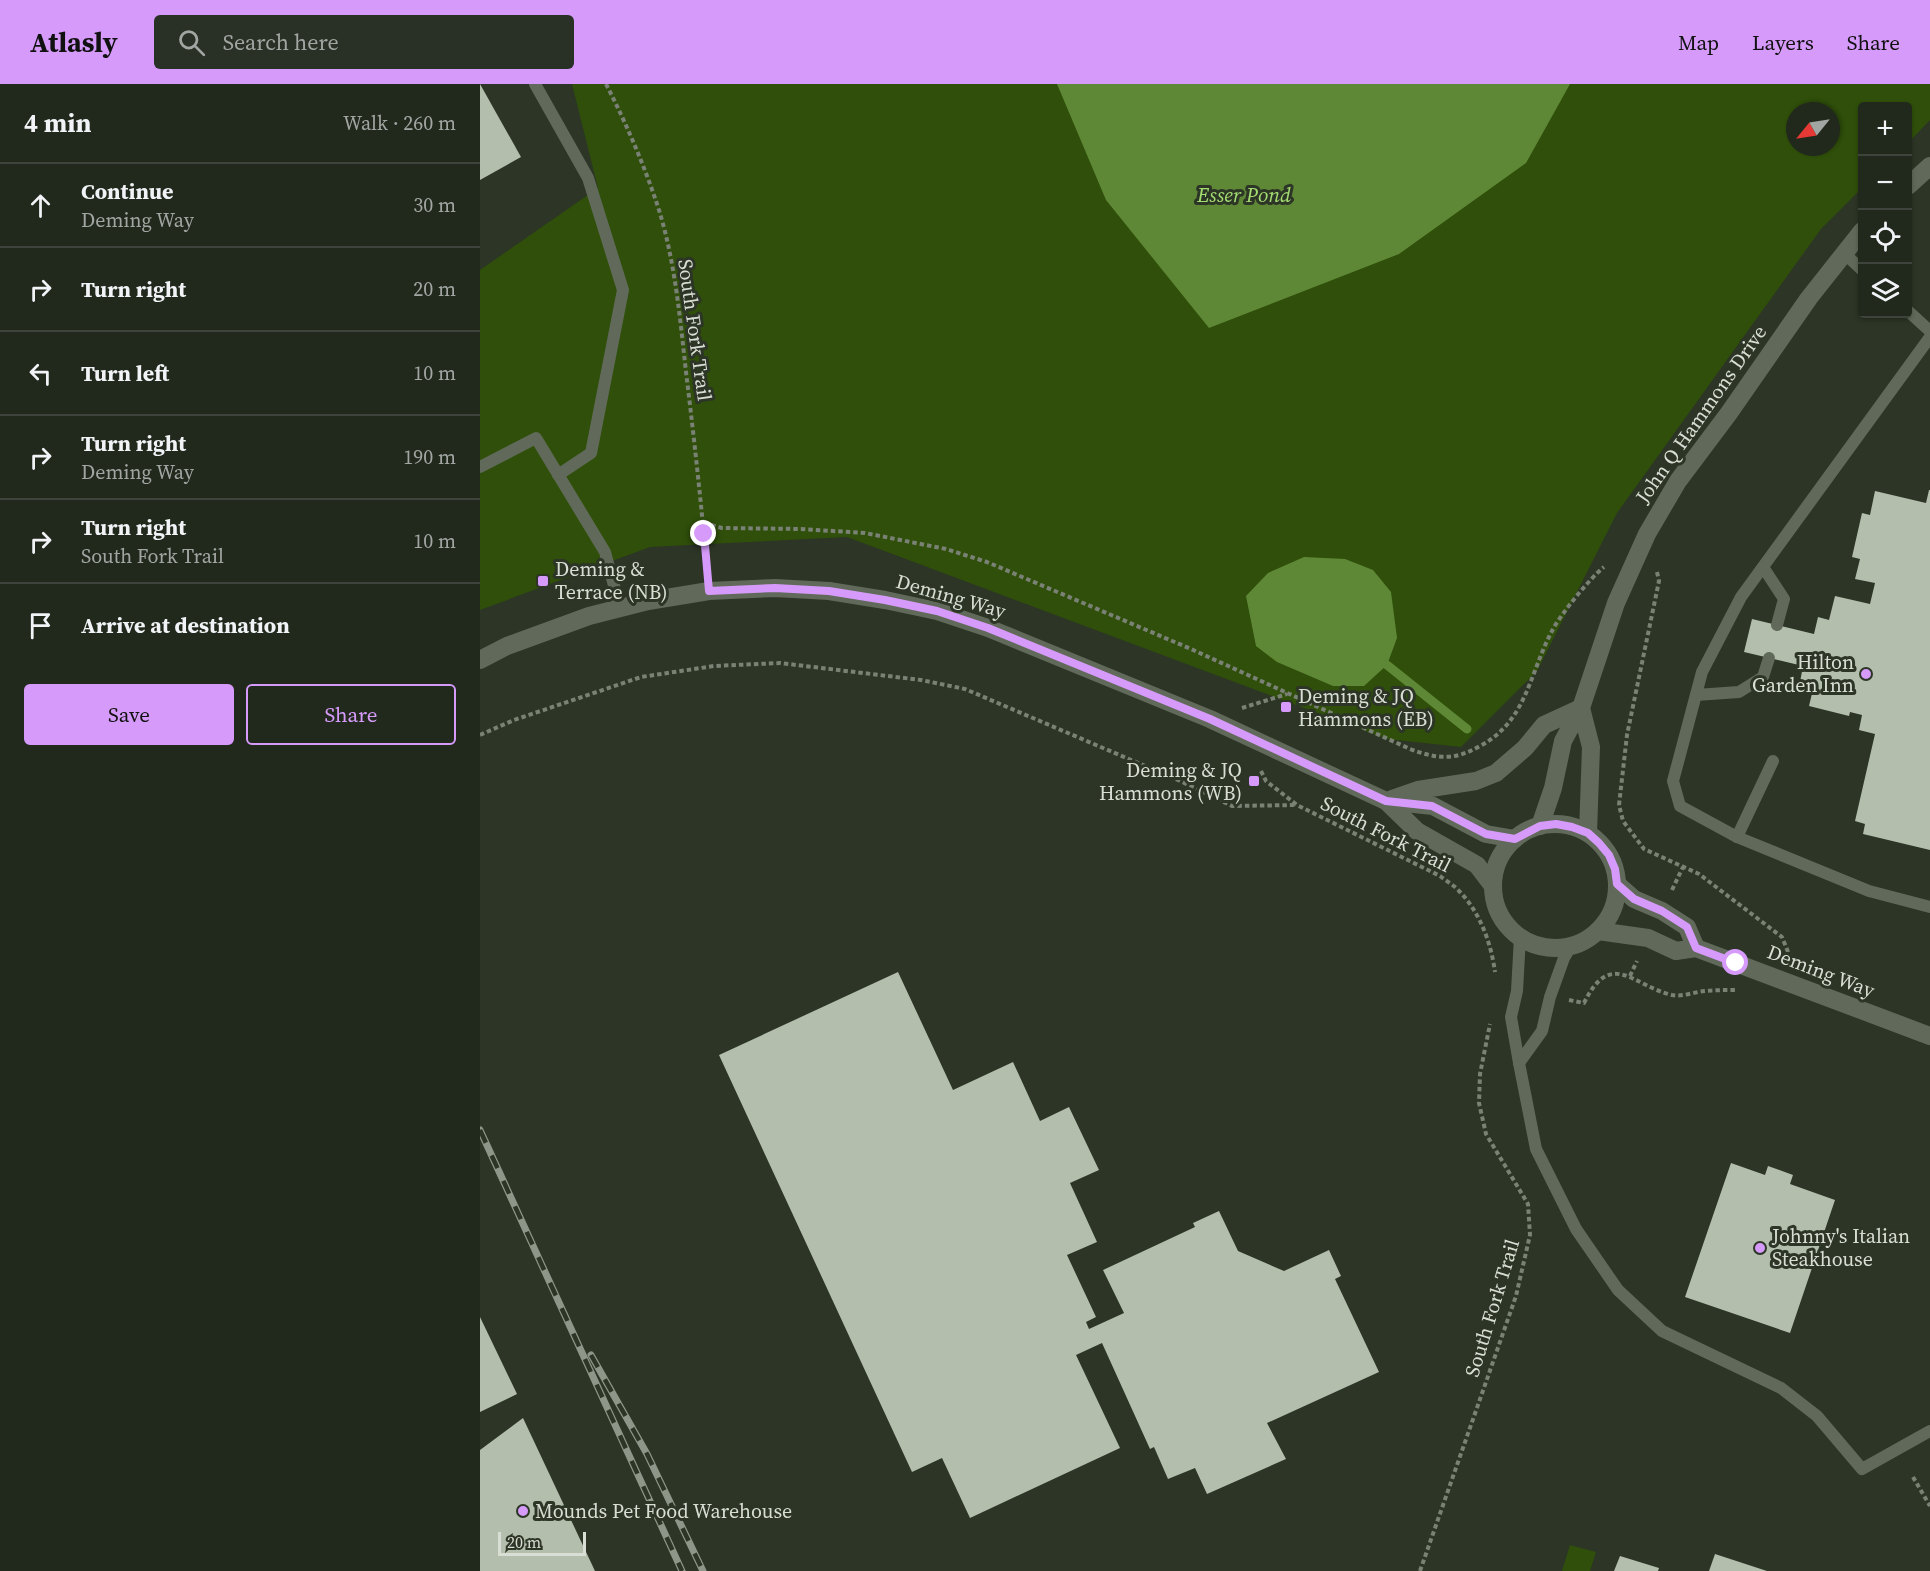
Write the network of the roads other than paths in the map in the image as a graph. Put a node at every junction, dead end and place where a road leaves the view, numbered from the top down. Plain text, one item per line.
1 (535, 84) edge
2 (1930, 165) edge
3 (1912, 182) edge
4 (1858, 237) edge
5 (1844, 253) junction
6 (1858, 266) edge
7 (1912, 315) edge
8 (1930, 332) edge
9 (1930, 337) edge
10 (480, 467) edge
11 (558, 475) junction
12 (1763, 567) junction
13 (620, 608) junction
14 (1777, 625) dead end
15 (1769, 658) dead end
16 (480, 660) edge
17 (1696, 695) junction
18 (1581, 708) junction
19 (1773, 760) dead end
20 (1386, 801) junction
21 (1540, 826) junction
22 (1588, 833) junction
23 (1737, 837) junction
24 (1515, 839) junction
25 (1617, 884) junction
26 (1493, 886) junction
27 (1930, 907) edge
28 (1598, 931) junction
29 (1520, 937) junction
30 (1570, 946) junction
31 (1696, 948) junction
32 (1930, 1036) edge
33 (1519, 1063) junction
34 (1930, 1431) edge

1 - 11 lane
2 - 3 street
4 - 5 street, John Q Hammons Drive
5 - 6 lane
5 - 18 street, John Q Hammons Drive
7 - 8 lane
9 - 12 lane
10 - 11 lane
11 - 13 lane
12 - 14 lane
12 - 17 lane
13 - 16 street, Deming Way
13 - 20 street, Deming Way
15 - 17 lane
17 - 23 lane
18 - 20 street
18 - 21 street, John Q Hammons Drive
18 - 22 street
19 - 23 lane
20 - 24 street, Deming Way
20 - 26 street, Deming Way
21 - 22 street
21 - 24 street
22 - 25 street
23 - 27 lane
24 - 26 street
25 - 28 street
25 - 31 street
26 - 29 street
28 - 30 street
28 - 31 street, Deming Way
29 - 30 street
29 - 33 lane
30 - 33 lane
31 - 32 street, Deming Way
33 - 34 lane

